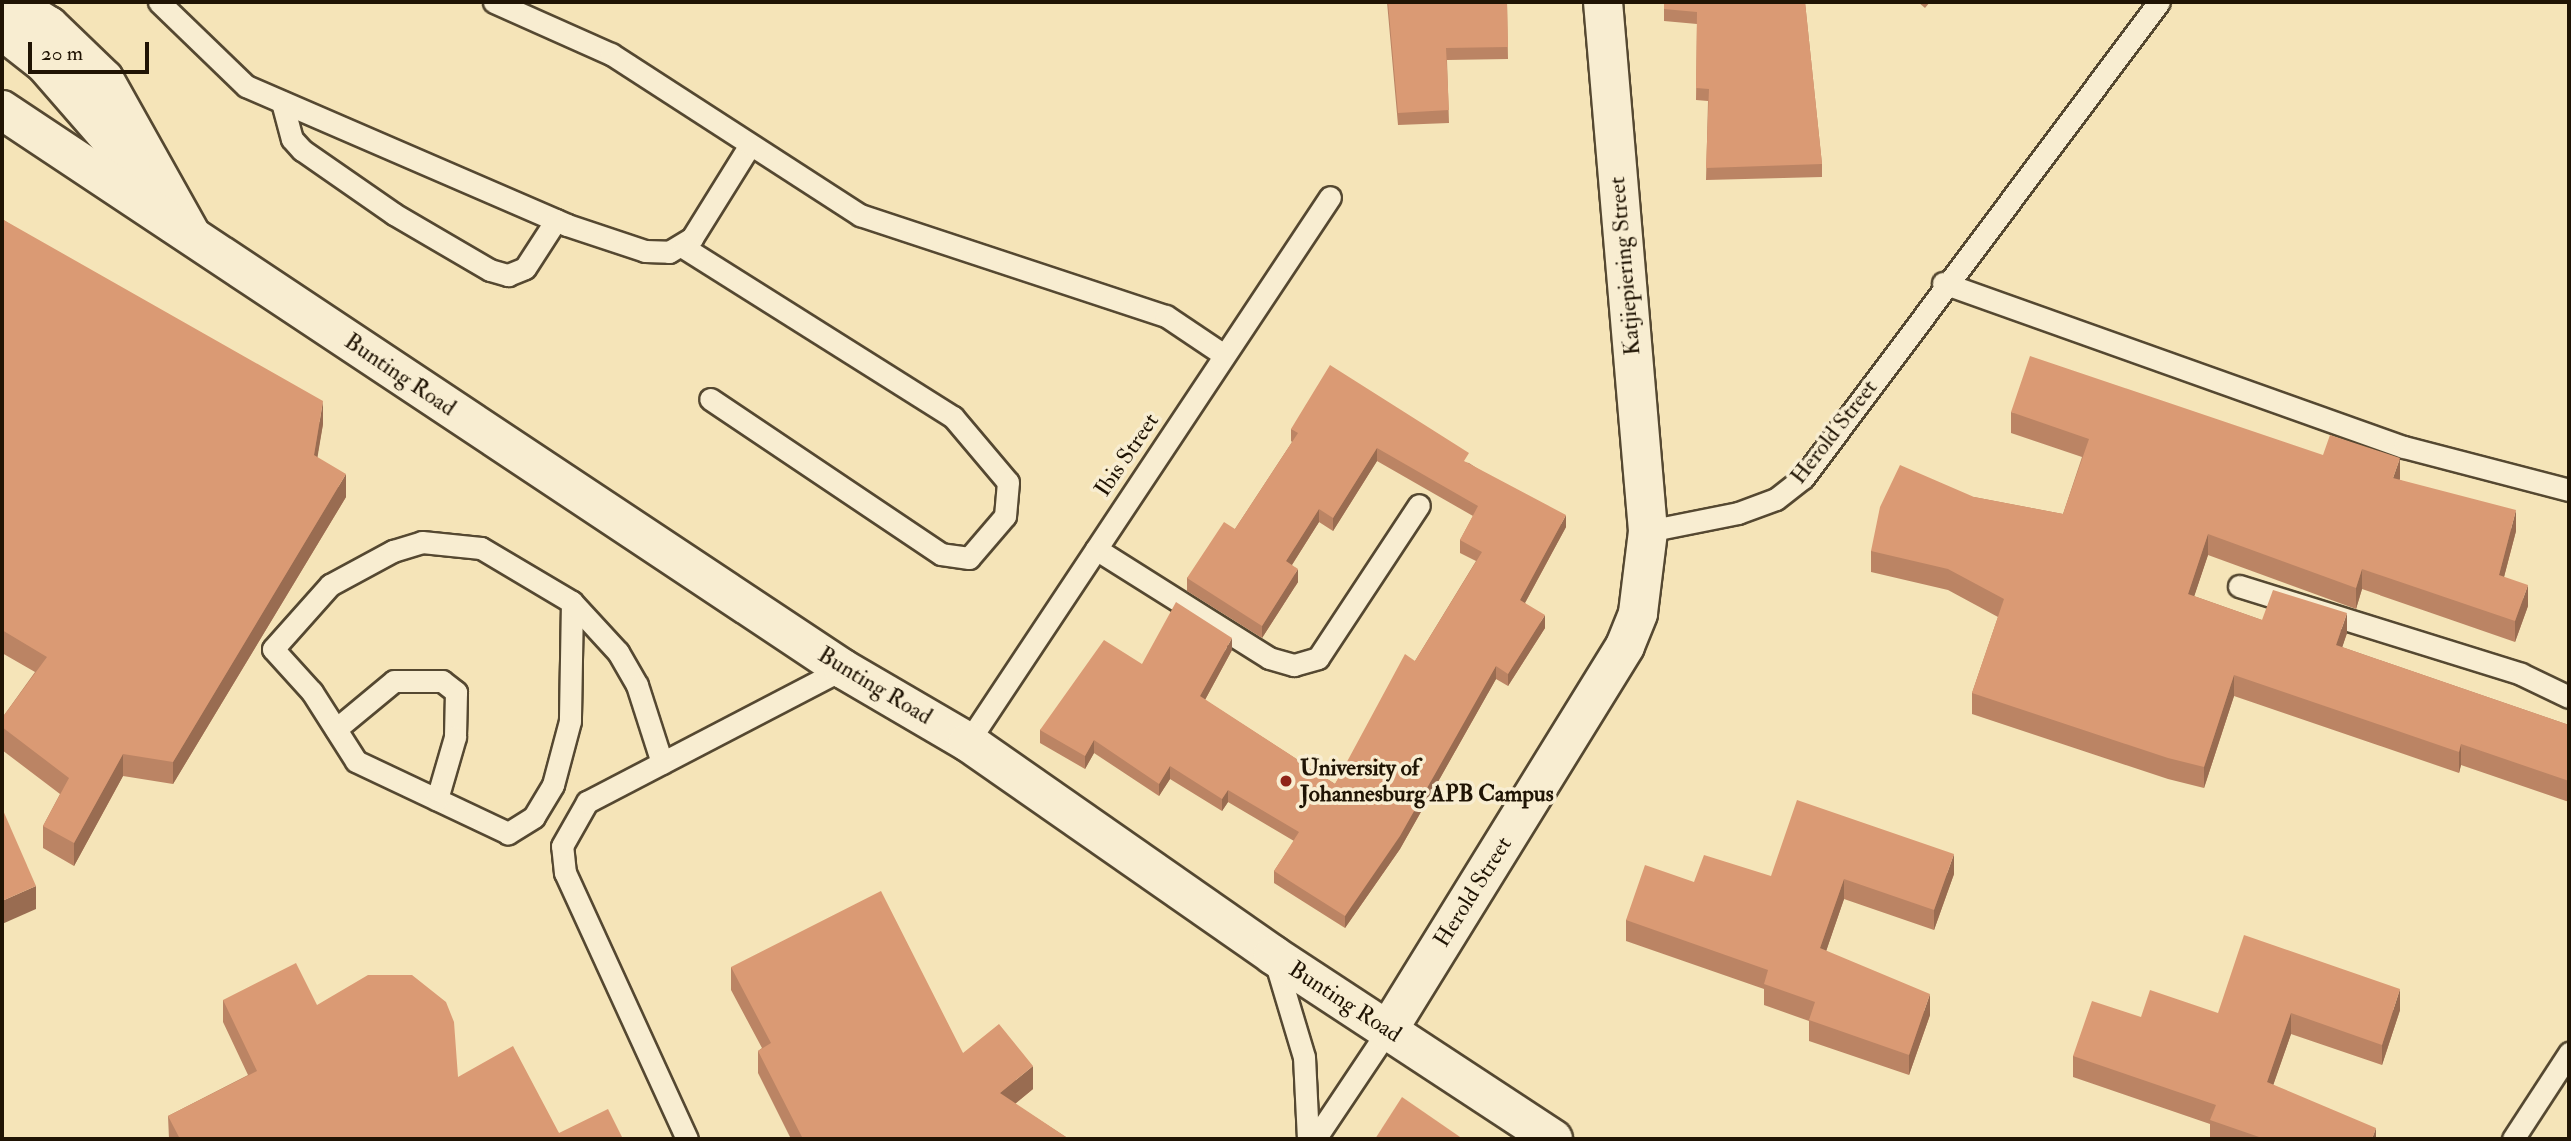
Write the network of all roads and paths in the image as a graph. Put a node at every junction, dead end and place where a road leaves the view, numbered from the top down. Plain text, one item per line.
1 (10, 2) edge
2 (159, 2) edge
3 (494, 2) edge
4 (1603, 2) edge
5 (2160, 2) edge
6 (2, 30) edge
7 (2, 88) edge
8 (282, 102) junction
9 (2, 110) edge
10 (750, 145) junction
11 (1330, 197) dead end
12 (556, 220) junction
13 (193, 238) junction
14 (683, 247) junction
15 (1943, 283) junction
16 (1224, 355) junction
17 (710, 399) dead end
18 (2569, 490) edge
19 (1419, 505) dead end
20 (1648, 531) junction
21 (1096, 549) junction
22 (2239, 586) dead end
23 (572, 602) junction
24 (843, 669) junction
25 (2569, 697) edge
26 (336, 729) junction
27 (968, 742) junction
28 (662, 763) junction
29 (437, 799) junction
30 (1273, 955) junction
31 (1388, 1030) junction
32 (2569, 1053) edge
33 (687, 1139) edge
34 (1308, 1139) edge
35 (1315, 1139) edge
36 (1553, 1139) edge
37 (2512, 1139) edge

1 - 13 street, Bunting Road
2 - 8 lane
3 - 10 lane
4 - 20 street, Katjiepiering Street
5 - 15 lane, Herold Street
6 - 13 street, Bunting Road
7 - 13 street, Bunting Road
8 - 12 lane
8 - 12 lane
9 - 13 street, Bunting Road
10 - 14 lane
10 - 16 lane
11 - 16 lane, Ibis Street
12 - 14 lane
13 - 24 street, Bunting Road
14 - 17 lane
15 - 18 lane
15 - 20 lane, Herold Street
16 - 21 lane, Ibis Street
19 - 21 lane
20 - 31 street, Herold Street
21 - 27 lane, Ibis Street
22 - 25 lane
23 - 26 lane
23 - 28 lane
23 - 29 lane
24 - 27 street, Bunting Road
24 - 28 lane
26 - 29 lane
26 - 29 lane
27 - 30 street, Bunting Road
28 - 33 lane
30 - 31 street, Bunting Road
30 - 34 lane
31 - 35 lane
31 - 36 street, Bunting Road
32 - 37 lane

